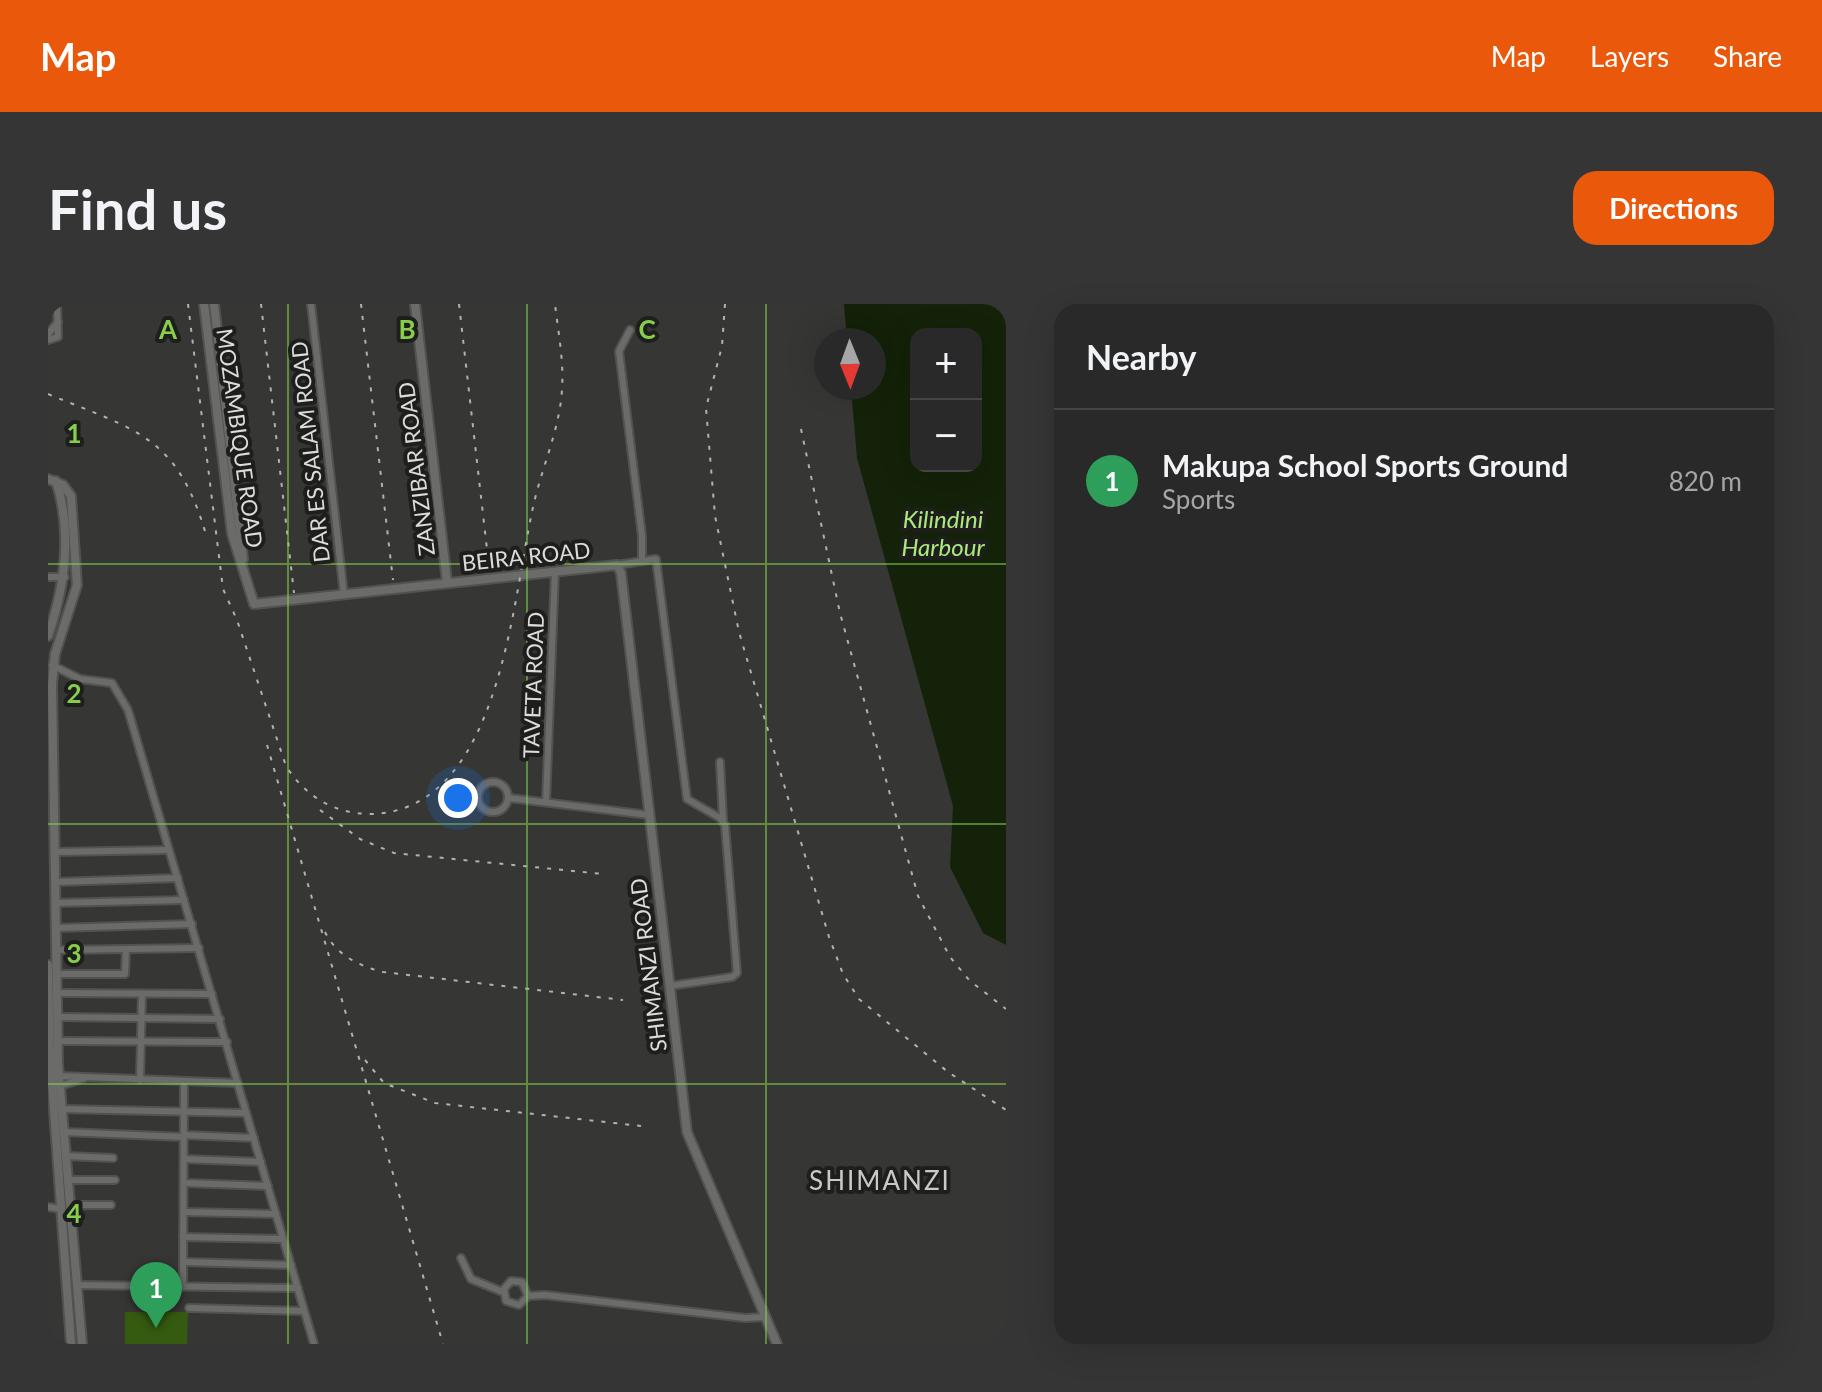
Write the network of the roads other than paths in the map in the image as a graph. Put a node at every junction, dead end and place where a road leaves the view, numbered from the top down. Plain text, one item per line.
1 (57, 304) edge
2 (204, 304) edge
3 (214, 304) edge
4 (311, 304) edge
5 (415, 304) edge
6 (58, 322) junction
7 (630, 330) dead end
8 (48, 334) edge
9 (48, 340) edge
10 (52, 480) edge
11 (68, 524) junction
12 (642, 560) junction
13 (617, 565) junction
14 (555, 571) junction
15 (244, 576) junction
16 (48, 577) edge
17 (65, 577) junction
18 (447, 582) junction
19 (344, 595) junction
20 (48, 636) edge
21 (52, 665) junction
22 (720, 762) dead end
23 (509, 798) junction
24 (546, 802) junction
25 (649, 815) junction
26 (723, 820) junction
27 (51, 827) edge
28 (169, 850) junction
29 (55, 852) junction
30 (178, 878) junction
31 (55, 882) junction
32 (184, 900) junction
33 (56, 903) junction
34 (192, 924) junction
35 (56, 928) junction
36 (199, 948) junction
37 (126, 949) junction
38 (56, 950) junction
39 (48, 965) edge
40 (57, 974) junction
41 (669, 986) junction
42 (57, 993) junction
43 (142, 994) junction
44 (212, 994) junction
45 (58, 1017) junction
46 (141, 1017) junction
47 (220, 1019) junction
48 (58, 1041) junction
49 (141, 1042) junction
50 (227, 1042) junction
51 (50, 1065) edge
52 (140, 1080) junction
53 (184, 1081) junction
54 (53, 1083) edge
55 (238, 1083) junction
56 (62, 1109) junction
57 (184, 1111) junction
58 (246, 1113) junction
59 (52, 1126) edge
60 (64, 1132) junction
61 (184, 1136) junction
62 (254, 1138) junction
63 (66, 1156) junction
64 (113, 1158) dead end
65 (184, 1159) junction
66 (261, 1162) junction
67 (115, 1180) dead end
68 (64, 1182) junction
69 (184, 1183) junction
70 (48, 1184) edge
71 (268, 1186) junction
72 (111, 1205) dead end
73 (48, 1207) edge
74 (66, 1207) junction
75 (184, 1212) junction
76 (276, 1214) junction
77 (183, 1237) junction
78 (283, 1239) junction
79 (461, 1258) dead end
80 (184, 1262) junction
81 (291, 1265) junction
82 (77, 1285) junction
83 (183, 1287) junction
84 (298, 1288) junction
85 (503, 1292) junction
86 (528, 1296) junction
87 (189, 1308) dead end
88 (304, 1311) junction
89 (765, 1317) junction
90 (71, 1344) edge
91 (82, 1344) edge
92 (314, 1344) edge
93 (777, 1344) edge

1 - 6 street
2 - 15 main road, MOZAMBIQUE ROAD
3 - 15 main road, MOZAMBIQUE ROAD
4 - 19 street, DAR ES SALAM ROAD
5 - 18 main road, ZANZIBAR ROAD
6 - 8 street
6 - 9 street
7 - 12 street
10 - 11 main road
11 - 17 main road
11 - 21 main road
12 - 13 street
12 - 26 street
13 - 14 main road, BEIRA ROAD
13 - 25 main road, SHIMANZI ROAD
14 - 18 main road, BEIRA ROAD
14 - 24 street, TAVETA ROAD
15 - 19 main road, MOZAMBIQUE ROAD
16 - 17 street
17 - 20 main road
18 - 19 main road, BEIRA ROAD
21 - 27 main road
21 - 28 street
22 - 26 street
23 - 23 street
23 - 24 street
24 - 25 street
25 - 41 main road, SHIMANZI ROAD
26 - 41 street
27 - 29 main road
28 - 29 street
28 - 30 street
29 - 31 main road
30 - 31 street
30 - 32 street
31 - 33 main road
32 - 33 street
32 - 34 street
33 - 35 main road
34 - 35 street
34 - 36 street
35 - 38 main road
36 - 37 street
36 - 44 street
37 - 38 street
37 - 40 street
38 - 40 main road
39 - 51 main road
40 - 42 main road
41 - 89 main road, SHIMANZI ROAD
42 - 43 street
42 - 45 main road
43 - 44 street
43 - 46 street
44 - 47 street
45 - 46 street
45 - 48 main road
46 - 47 street
46 - 49 street
47 - 50 street
48 - 49 street
48 - 54 main road
49 - 50 street
49 - 52 street
50 - 55 street
51 - 54 main road
52 - 53 street
52 - 54 street
53 - 55 street
53 - 57 street
54 - 56 main road
54 - 59 main road
55 - 58 street
56 - 57 street
56 - 60 main road
57 - 58 street
57 - 61 street
58 - 62 street
59 - 68 main road
60 - 61 street
60 - 63 main road
61 - 62 street
61 - 65 street
62 - 66 street
63 - 64 street
63 - 68 main road
65 - 66 street
65 - 69 street
66 - 71 street
67 - 68 street
68 - 70 street
68 - 74 main road
69 - 71 street
69 - 75 street
71 - 76 street
72 - 74 street
73 - 74 street
74 - 82 main road
74 - 90 main road
75 - 76 street
75 - 77 street
76 - 78 street
77 - 78 street
77 - 80 street
78 - 81 street
79 - 85 street
80 - 81 street
80 - 83 street
81 - 84 street
82 - 83 street
82 - 91 main road
83 - 84 street
84 - 88 street
85 - 86 street
85 - 86 street
86 - 89 street
87 - 88 street
88 - 92 street
89 - 93 main road, SHIMANZI ROAD

